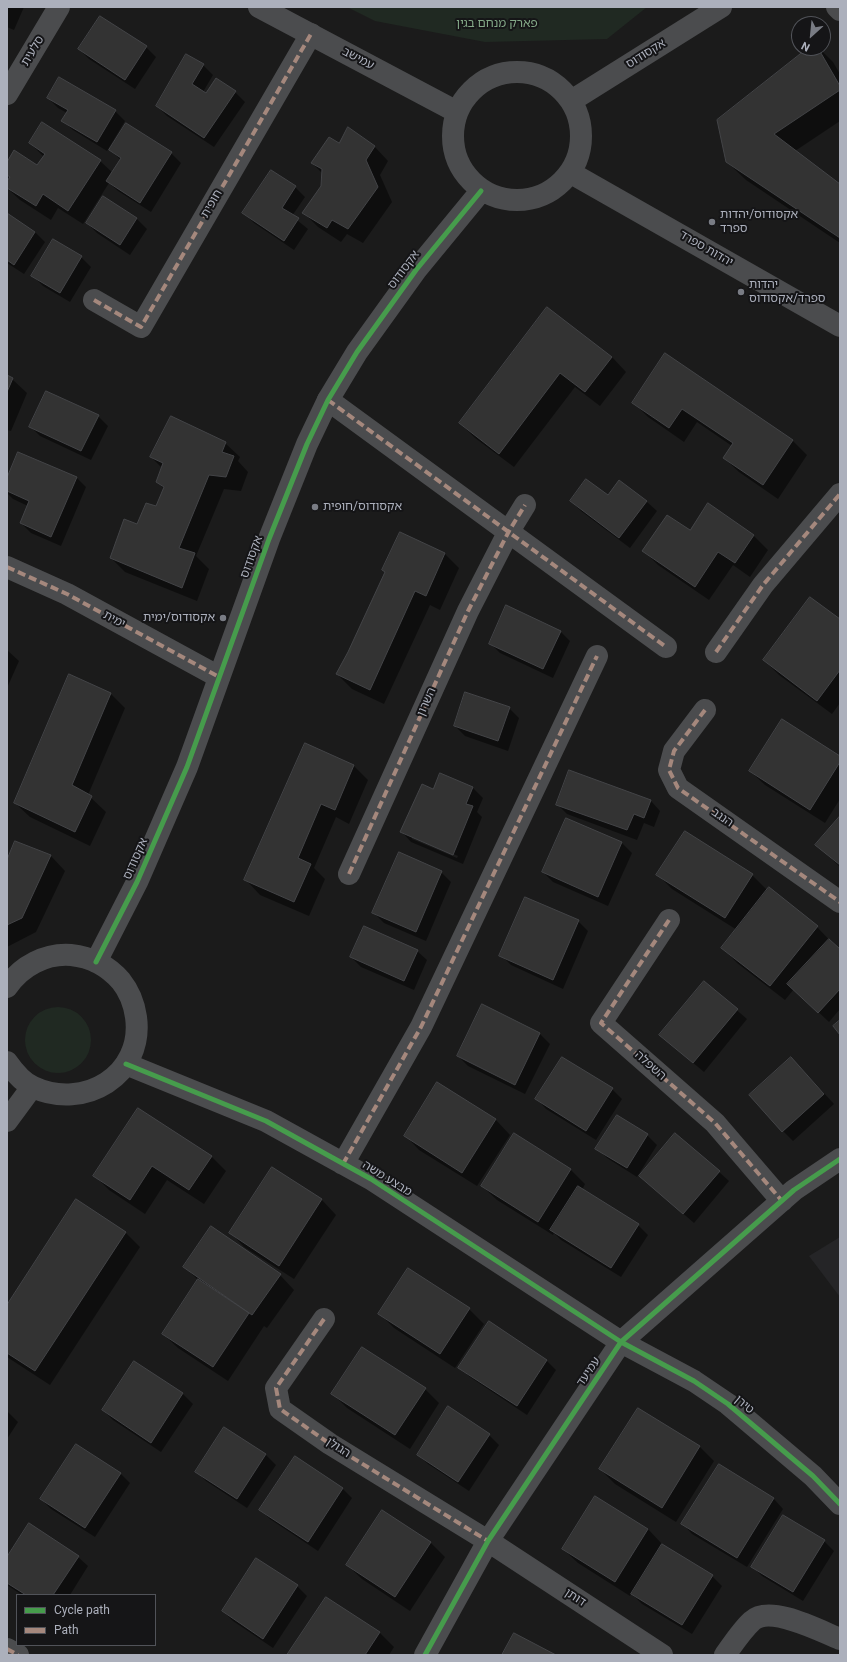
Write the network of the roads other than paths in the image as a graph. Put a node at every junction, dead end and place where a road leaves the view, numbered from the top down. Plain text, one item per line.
1 (59, 7) edge
2 (259, 7) edge
3 (721, 7) edge
4 (837, 7) edge
5 (840, 10) edge
6 (310, 34) junction
7 (7, 94) edge
8 (571, 101) junction
9 (457, 112) junction
10 (571, 173) junction
11 (481, 191) junction
12 (94, 300) dead end
13 (840, 326) edge
14 (328, 400) junction
15 (840, 494) edge
16 (525, 505) dead end
17 (509, 531) junction
18 (7, 567) edge
19 (666, 647) dead end
20 (716, 652) dead end
21 (597, 656) dead end
22 (219, 677) junction
23 (705, 710) dead end
24 (349, 874) dead end
25 (840, 902) edge
26 (669, 920) dead end
27 (96, 962) junction
28 (7, 987) edge
29 (7, 1062) edge
30 (126, 1064) junction
31 (32, 1087) junction
32 (7, 1121) edge
33 (840, 1159) edge
34 (343, 1164) junction
35 (782, 1201) junction
36 (324, 1318) dead end
37 (621, 1342) junction
38 (840, 1504) edge
39 (488, 1541) junction
40 (840, 1639) edge
41 (7, 1649) edge
42 (18, 1655) edge
43 (425, 1655) edge
44 (662, 1655) edge
45 (725, 1655) edge

1 - 7 street, סלעית
2 - 6 street, עמישב
3 - 8 street, אקסודוס
4 - 5 street
6 - 9 street, עמישב
6 - 12 street, חופית
8 - 9 street
8 - 10 street
9 - 11 street
10 - 11 street
10 - 13 street, יהדות ספרד
11 - 14 street, אקסודוס
14 - 17 street
14 - 22 street, אקסודוס
15 - 20 street
16 - 17 street, השרון
17 - 19 street
17 - 24 street, השרון
18 - 22 street, ימית
21 - 34 street
22 - 27 street, אקסודוס
23 - 25 street, הנגב
26 - 35 street, השפלה
27 - 28 street
27 - 30 street
29 - 31 street
30 - 31 street
30 - 34 street, מבצע משה
31 - 32 street
33 - 35 street, עמיעד
34 - 37 street, מבצע משה
35 - 37 street, עמיעד
36 - 39 street, הגולן
37 - 38 street, טירן
37 - 39 street, עמיעד
39 - 43 street, עמיעד
39 - 44 street, דותן
40 - 45 street
41 - 42 street

